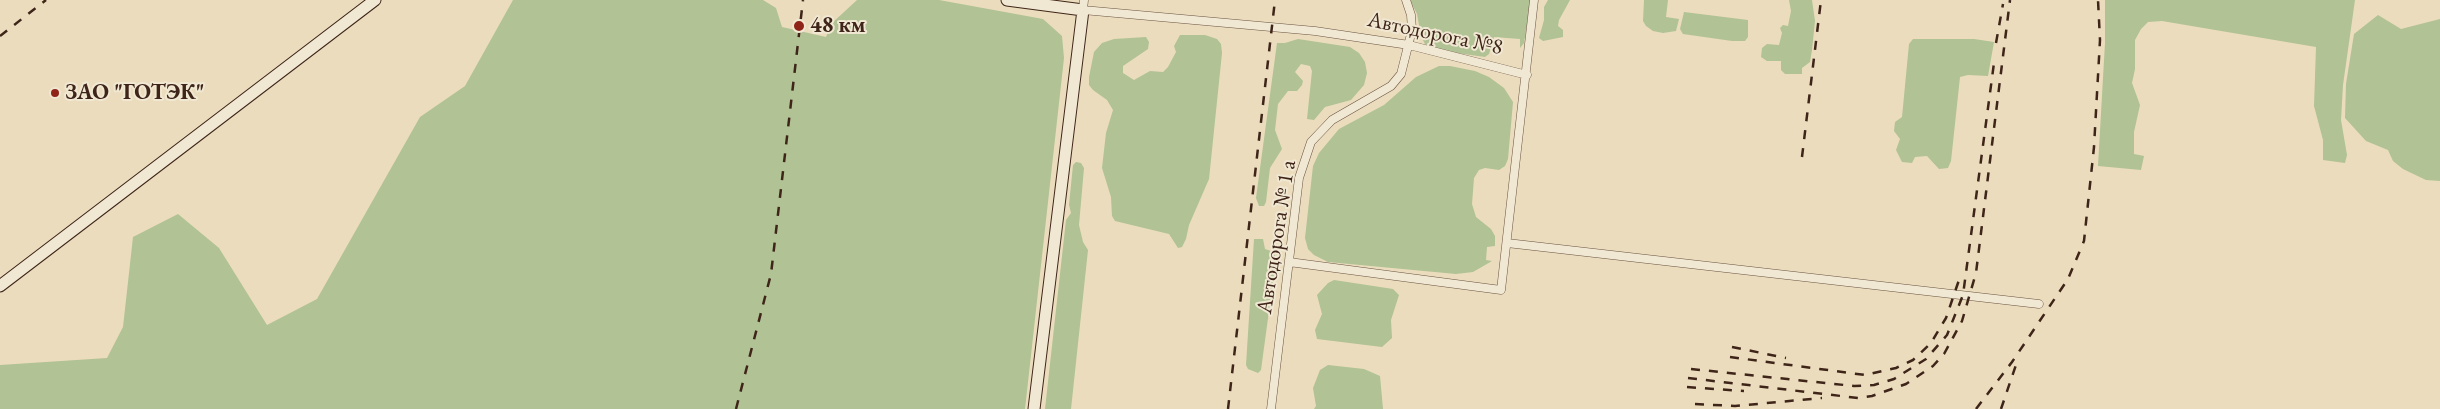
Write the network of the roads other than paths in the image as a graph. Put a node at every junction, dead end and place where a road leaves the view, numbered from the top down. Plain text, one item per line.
1 (375, 0) edge
2 (1007, 0) edge
3 (1406, 0) edge
4 (1534, 0) edge
5 (1084, 5) edge
6 (1408, 45) junction
7 (1526, 75) junction
8 (1507, 243) junction
9 (1289, 262) junction
10 (0, 286) edge
11 (2039, 304) dead end
12 (1034, 409) edge
13 (1271, 409) edge

1 - 10 street
2 - 5 street, Автодорога №8
3 - 6 street, Автодорога № 1 а
4 - 7 street
5 - 6 street, Автодорога №8
5 - 12 street
6 - 7 street, Автодорога №8
6 - 9 street, Автодорога № 1 а
7 - 8 street
8 - 9 street
8 - 11 street
9 - 13 street, Автодорога № 1 а

